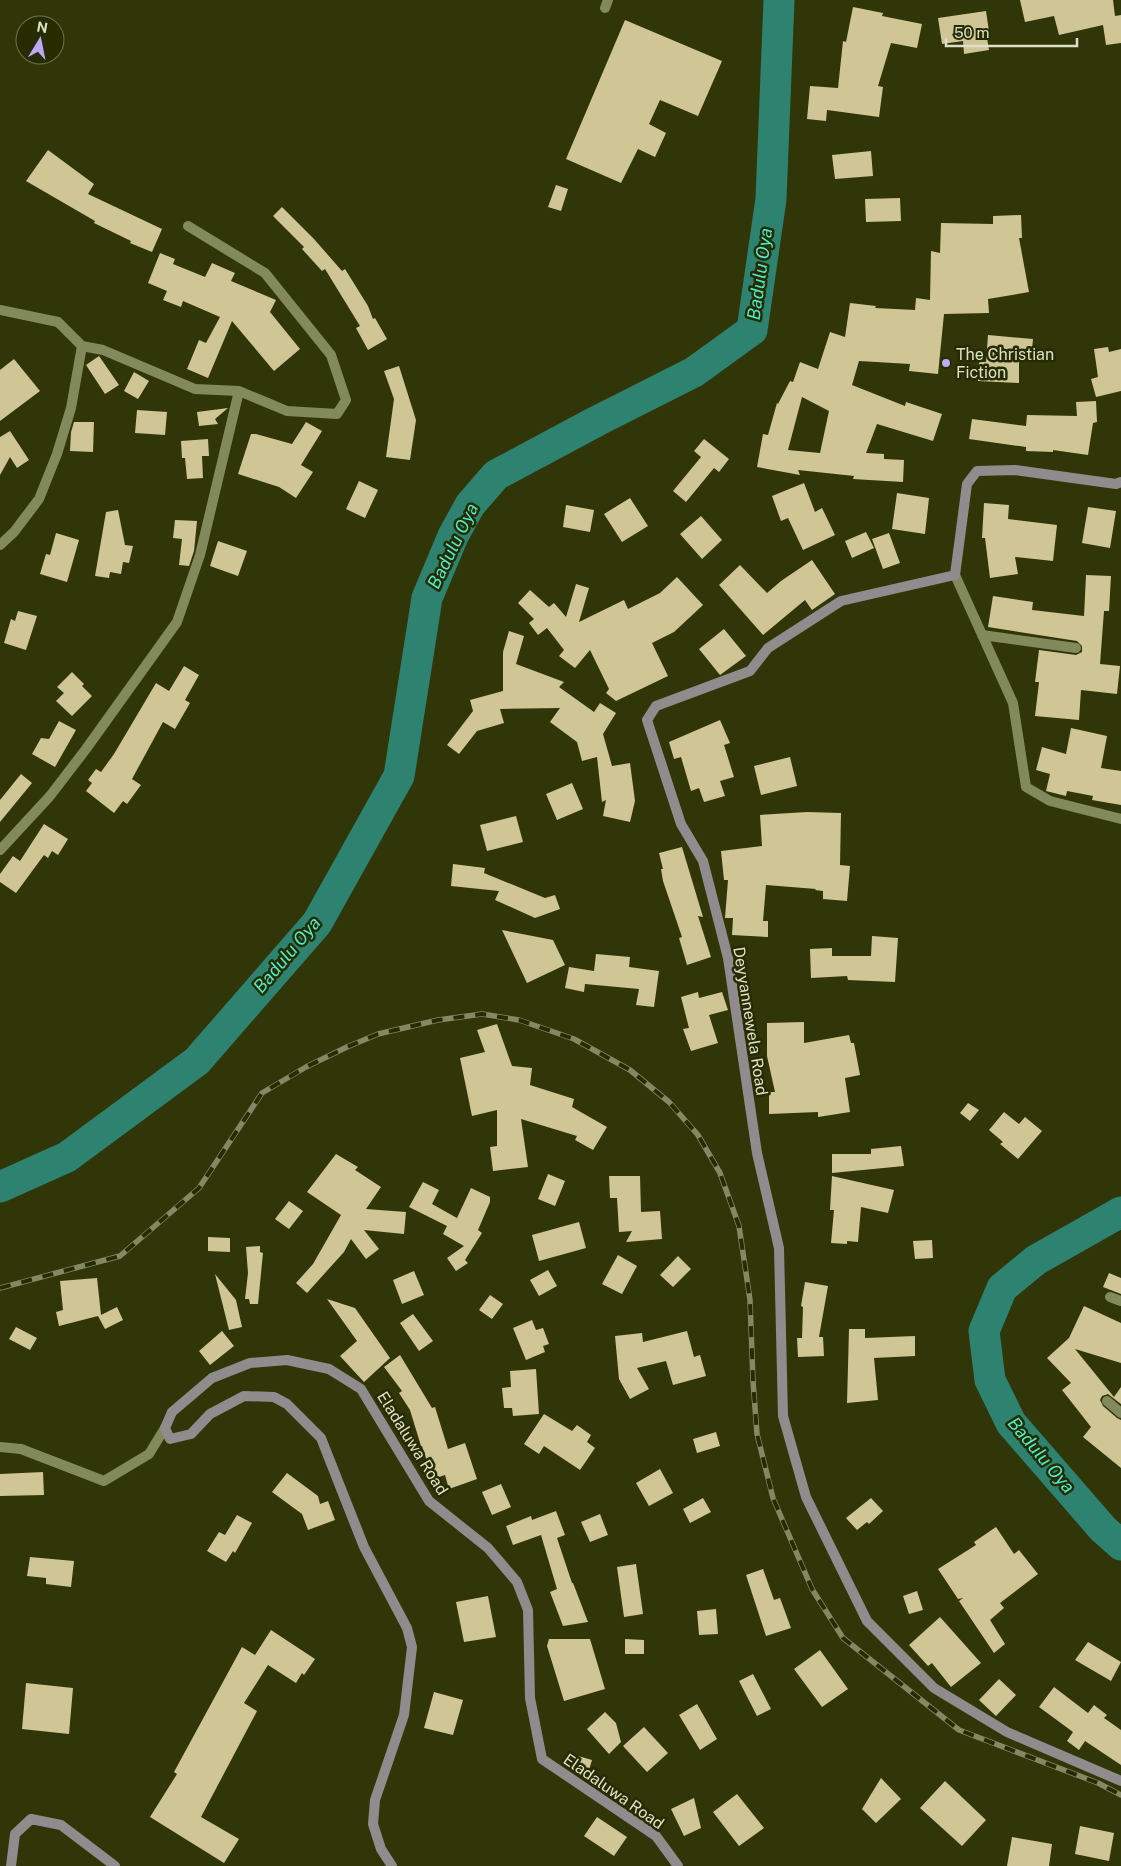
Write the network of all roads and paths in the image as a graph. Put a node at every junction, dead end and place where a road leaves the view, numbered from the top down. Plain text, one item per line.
1 (188, 226) dead end
2 (0, 310) edge
3 (82, 346) junction
4 (239, 391) junction
5 (1121, 482) edge
6 (0, 544) edge
7 (955, 575) junction
8 (982, 635) junction
9 (1076, 648) dead end
10 (1121, 819) edge
11 (0, 850) edge
12 (1110, 1297) dead end
13 (1121, 1300) edge
14 (1107, 1400) dead end
15 (1121, 1413) edge
16 (165, 1428) junction
17 (0, 1447) edge
18 (1121, 1780) edge
19 (11, 1866) edge
20 (115, 1866) edge
21 (392, 1866) edge
22 (678, 1866) edge

1 - 4 street
2 - 3 street
3 - 4 street
3 - 6 street
4 - 11 street
5 - 7 street
7 - 8 street
7 - 18 street, Deyyannewela Road
8 - 9 street
8 - 10 street
12 - 13 street
14 - 15 street
16 - 17 street
16 - 21 street
16 - 22 street, Eladaluwa Road
19 - 20 street

